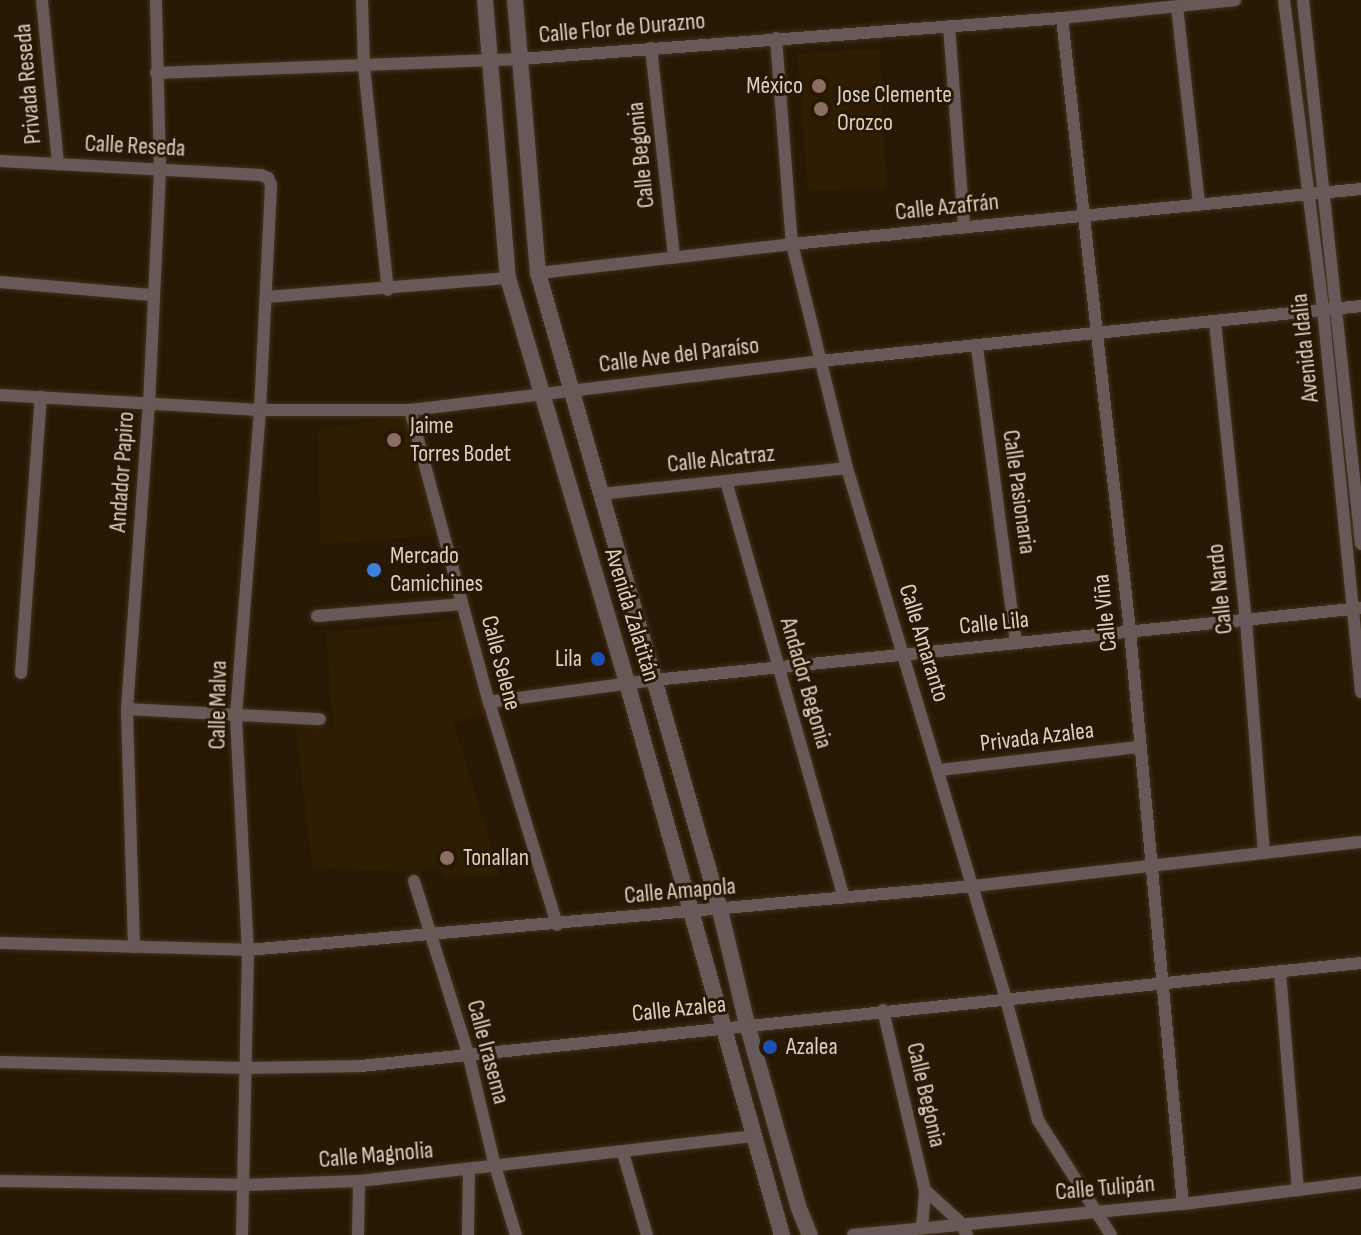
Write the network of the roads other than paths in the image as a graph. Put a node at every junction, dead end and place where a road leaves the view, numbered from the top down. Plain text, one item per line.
1 (42, 0) edge
2 (156, 0) edge
3 (362, 0) edge
4 (485, 0) edge
5 (515, 0) edge
6 (1235, 0) edge
7 (1284, 0) edge
8 (1303, 0) edge
9 (1177, 7) junction
10 (1062, 18) junction
11 (949, 26) junction
12 (776, 38) junction
13 (651, 48) junction
14 (520, 59) junction
15 (490, 60) junction
16 (364, 67) junction
17 (156, 73) junction
18 (0, 161) edge
19 (58, 164) junction
20 (160, 168) junction
21 (268, 178) joint
22 (1361, 189) edge
23 (1317, 194) junction
24 (1199, 203) junction
25 (1082, 215) junction
26 (964, 227) junction
27 (792, 244) junction
28 (674, 258) junction
29 (538, 273) junction
30 (508, 278) junction
31 (0, 282) edge
32 (388, 290) junction
33 (153, 295) junction
34 (266, 297) junction
35 (1361, 306) edge
36 (1337, 309) junction
37 (1323, 310) junction
38 (1215, 322) junction
39 (1095, 334) junction
40 (977, 347) junction
41 (820, 361) junction
42 (571, 391) junction
43 (0, 395) edge
44 (540, 396) junction
45 (41, 397) junction
46 (149, 404) junction
47 (260, 410) junction
48 (410, 410) junction
49 (1355, 417) edge
50 (1334, 418) junction
51 (847, 468) junction
52 (726, 481) junction
53 (600, 494) junction
54 (1361, 544) edge
55 (462, 604) junction
56 (1357, 608) edge
57 (317, 616) dead end
58 (1246, 620) junction
59 (1130, 631) junction
60 (1016, 643) junction
61 (905, 653) junction
62 (779, 667) junction
63 (21, 673) dead end
64 (654, 680) junction
65 (627, 683) junction
66 (1361, 692) edge
67 (489, 702) junction
68 (127, 709) junction
69 (236, 717) junction
70 (320, 719) dead end
71 (1139, 747) junction
72 (939, 770) junction
73 (1361, 842) edge
74 (1264, 852) junction
75 (1149, 866) junction
76 (414, 881) dead end
77 (973, 886) junction
78 (844, 898) junction
79 (720, 910) junction
80 (691, 912) junction
81 (557, 925) junction
82 (431, 936) junction
83 (0, 943) edge
84 (134, 947) junction
85 (248, 950) junction
86 (1361, 963) edge
87 (1280, 972) junction
88 (1162, 985) junction
89 (1006, 999) junction
90 (883, 1010) junction
91 (747, 1024) junction
92 (723, 1027) junction
93 (468, 1053) junction
94 (0, 1062) edge
95 (247, 1068) junction
96 (753, 1136) junction
97 (623, 1153) junction
98 (495, 1166) junction
99 (469, 1169) junction
100 (0, 1181) edge
101 (359, 1181) junction
102 (1361, 1182) edge
103 (244, 1185) junction
104 (925, 1190) junction
105 (1298, 1190) junction
106 (1183, 1204) junction
107 (1097, 1212) junction
108 (960, 1222) junction
109 (922, 1227) junction
110 (242, 1235) edge
111 (358, 1235) edge
112 (468, 1235) edge
113 (516, 1235) edge
114 (647, 1235) edge
115 (782, 1235) edge
116 (810, 1235) edge
117 (853, 1235) edge
118 (967, 1235) edge
119 (1111, 1235) edge

1 - 19 street, Privada Reseda
2 - 17 street, Andador Papiro
3 - 16 street
4 - 15 street, Avenida Zalatitán
5 - 14 street, Avenida Zalatitán
6 - 9 street, Calle Flor de Durazno
7 - 23 street, Avenida Idalia
8 - 23 street, Avenida Idalia
9 - 10 street, Calle Flor de Durazno
9 - 24 street
10 - 11 street, Calle Flor de Durazno
10 - 25 street, Calle Viña
11 - 12 street, Calle Flor de Durazno
11 - 26 street
12 - 13 street, Calle Flor de Durazno
12 - 27 street, Calle Amaranto
13 - 14 street, Calle Flor de Durazno
13 - 28 street, Calle Begonia
14 - 15 street, Calle Flor de Durazno
14 - 29 street, Avenida Zalatitán
15 - 16 street, Calle Flor de Durazno
15 - 30 street, Avenida Zalatitán
16 - 17 street, Calle Flor de Durazno
16 - 32 street
17 - 20 street, Andador Papiro
18 - 19 street, Calle Reseda
19 - 20 street, Calle Reseda
20 - 21 street, Calle Reseda
20 - 33 street, Andador Papiro
21 - 34 street, Calle Malva
22 - 23 street, Calle Azafrán
23 - 24 street, Calle Azafrán
23 - 36 street, Avenida Idalia
23 - 37 street, Avenida Idalia
24 - 25 street, Calle Azafrán
25 - 26 street, Calle Azafrán
25 - 39 street, Calle Viña
26 - 27 street, Calle Azafrán
27 - 28 street, Calle Azafrán
27 - 41 street, Calle Amaranto
28 - 29 street, Calle Azafrán
29 - 42 street, Avenida Zalatitán
30 - 32 street
30 - 44 street, Avenida Zalatitán
31 - 33 street
32 - 34 street
33 - 46 street, Andador Papiro
34 - 47 street, Calle Malva
35 - 36 street, Calle Ave del Paraíso
36 - 37 street, Calle Ave del Paraíso
36 - 49 street, Avenida Idalia
37 - 38 street, Calle Ave del Paraíso
37 - 50 street, Avenida Idalia
38 - 39 street, Calle Ave del Paraíso
38 - 58 street, Calle Nardo
39 - 40 street, Calle Ave del Paraíso
39 - 59 street, Calle Viña
40 - 41 street, Calle Ave del Paraíso
40 - 60 street, Calle Pasionaria
41 - 42 street, Calle Ave del Paraíso
41 - 51 street, Calle Amaranto
42 - 44 street, Calle Ave del Paraíso
42 - 53 street, Avenida Zalatitán
43 - 45 street, Calle Ave del Paraíso
44 - 48 street, Calle Ave del Paraíso
44 - 65 street, Avenida Zalatitán
45 - 46 street, Calle Ave del Paraíso
45 - 63 street
46 - 47 street, Calle Ave del Paraíso
46 - 68 street, Andador Papiro
47 - 48 street, Calle Ave del Paraíso
47 - 69 street, Calle Malva
48 - 55 street, Calle Selene
49 - 50 street
49 - 54 street, Avenida Idalia
50 - 56 street, Avenida Idalia
51 - 52 street, Calle Alcatraz
51 - 61 street, Calle Amaranto
52 - 53 street, Calle Alcatraz
52 - 62 street, Andador Begonia
53 - 64 street, Avenida Zalatitán
55 - 57 street
55 - 67 street, Calle Selene
56 - 58 street, Calle Lila
56 - 66 street, Avenida Idalia
58 - 59 street, Calle Lila
58 - 74 street, Calle Nardo
59 - 60 street, Calle Lila
59 - 71 street, Calle Viña
60 - 61 street, Calle Lila
61 - 62 street, Calle Lila
61 - 72 street, Calle Amaranto
62 - 64 street, Calle Lila
62 - 78 street, Andador Begonia
64 - 65 street, Calle Lila
64 - 79 street, Avenida Zalatitán
65 - 67 street, Calle Lila
65 - 80 street, Avenida Zalatitán
67 - 81 street, Calle Selene
68 - 69 street
68 - 84 street, Andador Papiro
69 - 70 street
69 - 85 street, Calle Malva
71 - 72 street, Privada Azalea
71 - 75 street, Calle Viña
72 - 77 street, Calle Amaranto
73 - 74 street, Calle Amapola
74 - 75 street, Calle Amapola
75 - 77 street, Calle Amapola
75 - 88 street, Calle Viña
76 - 82 street, Calle Irasema
77 - 78 street, Calle Amapola
77 - 89 street, Calle Amaranto
78 - 79 street, Calle Amapola
79 - 80 street, Calle Amapola
79 - 91 street, Avenida Zalatitán
80 - 81 street, Calle Amapola
80 - 92 street, Avenida Zalatitán
81 - 82 street, Calle Amapola
82 - 85 street, Calle Amapola
82 - 93 street, Calle Irasema
83 - 84 street, Calle Amapola
84 - 85 street, Calle Amapola
85 - 95 street, Calle Malva
86 - 87 street, Calle Azalea
87 - 88 street, Calle Azalea
87 - 105 street
88 - 89 street, Calle Azalea
88 - 106 street, Calle Viña
89 - 90 street, Calle Azalea
89 - 107 street, Calle Amaranto
90 - 91 street, Calle Azalea
90 - 104 street, Calle Begonia
91 - 92 street, Calle Azalea
91 - 116 street, Avenida Zalatitán
92 - 93 street, Calle Azalea
92 - 96 street, Avenida Zalatitán
93 - 95 street, Calle Azalea
93 - 98 street, Calle Irasema
94 - 95 street, Calle Azalea
95 - 103 street, Calle Malva
96 - 97 street, Calle Magnolia
96 - 115 street, Avenida Zalatitán
97 - 98 street, Calle Magnolia
97 - 114 street
98 - 99 street, Calle Magnolia
98 - 113 street, Calle Irasema
99 - 101 street, Calle Magnolia
99 - 112 street
100 - 103 street, Calle Magnolia
101 - 103 street, Calle Magnolia
101 - 111 street
102 - 105 street, Calle Tulipán
103 - 110 street, Calle Malva
104 - 108 street
104 - 109 street, Calle Begonia
105 - 106 street, Calle Tulipán
106 - 107 street, Calle Tulipán
107 - 108 street, Calle Tulipán
107 - 119 street, Calle Amaranto
108 - 109 street, Calle Tulipán
108 - 118 street
109 - 117 street, Calle Tulipán

